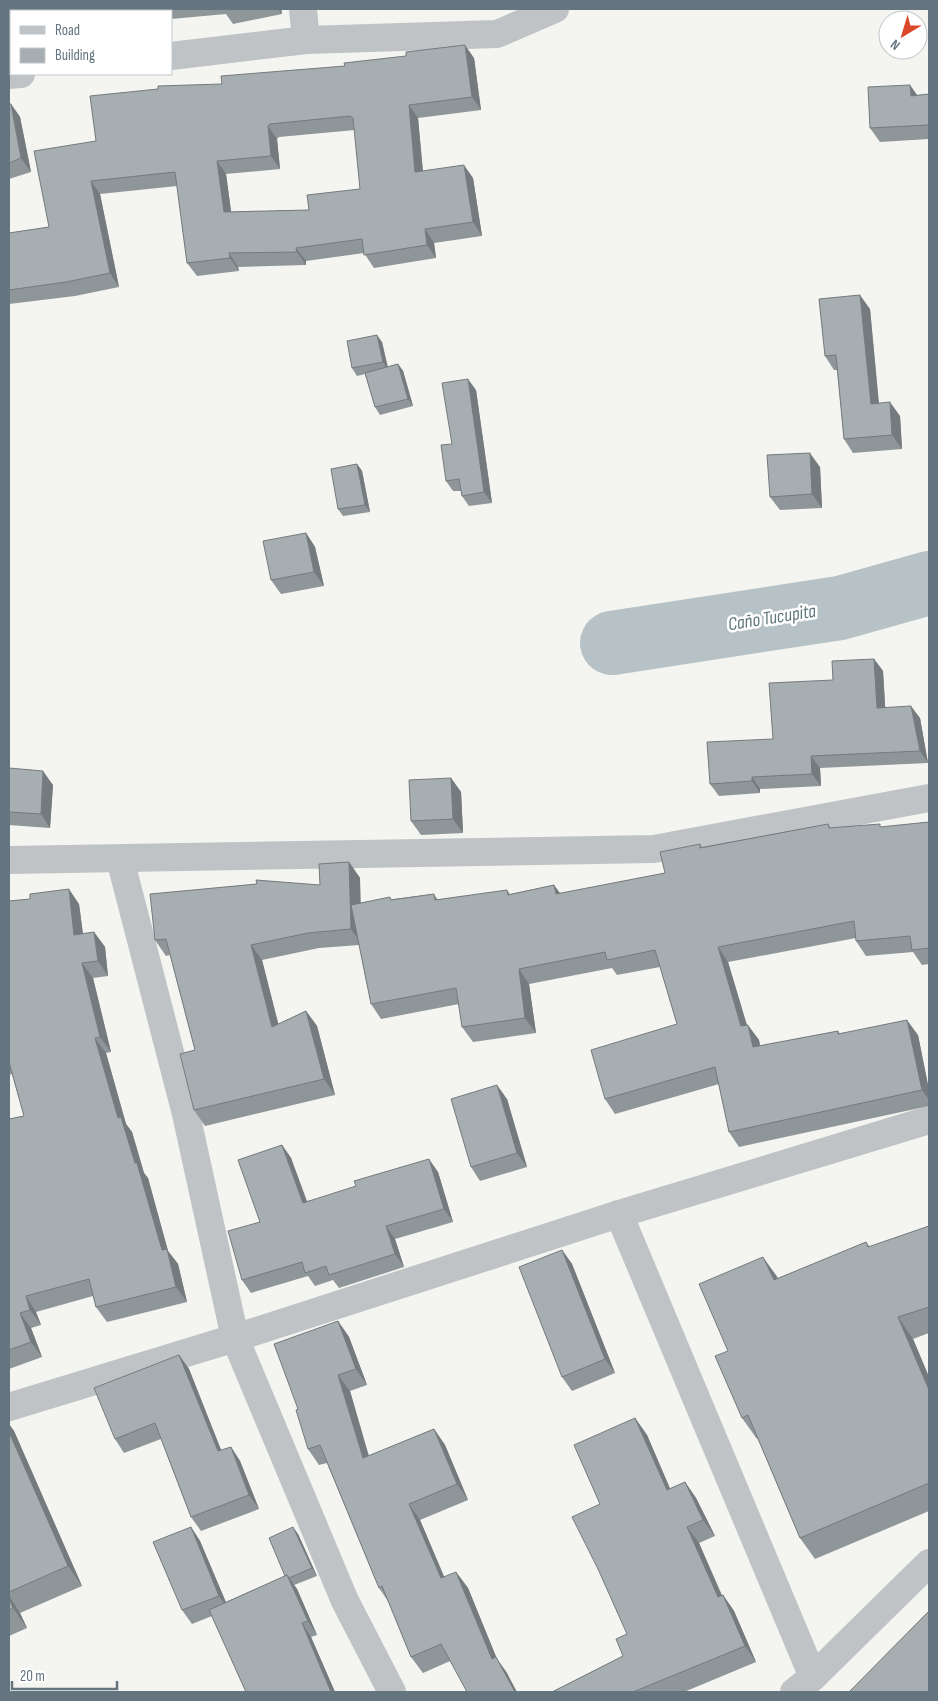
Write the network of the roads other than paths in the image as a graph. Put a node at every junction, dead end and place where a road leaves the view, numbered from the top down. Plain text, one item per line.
1 (302, 9) edge
2 (555, 9) edge
3 (306, 40) junction
4 (172, 56) edge
5 (929, 798) edge
6 (120, 859) junction
7 (9, 860) edge
8 (929, 1120) edge
9 (619, 1214) junction
10 (235, 1338) junction
11 (9, 1407) edge
12 (929, 1563) edge
13 (804, 1684) edge
14 (392, 1692) edge

1 - 3 street
2 - 3 street
3 - 4 street
5 - 6 street
6 - 7 street
6 - 10 street
8 - 9 street
9 - 10 street
9 - 13 street
10 - 11 street
10 - 14 street
12 - 13 street

